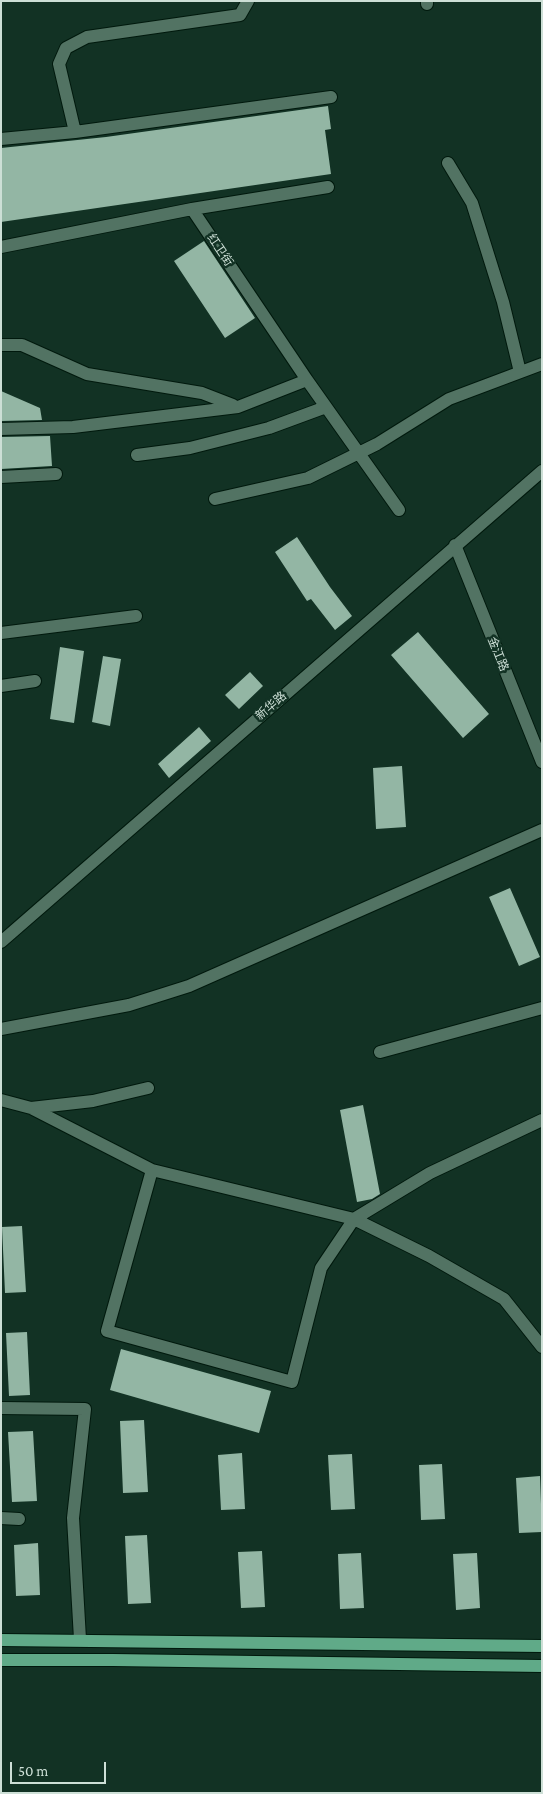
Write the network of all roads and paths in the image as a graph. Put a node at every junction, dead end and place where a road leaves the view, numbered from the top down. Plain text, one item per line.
1 (248, 1) edge
2 (331, 97) dead end
3 (75, 132) junction
4 (1, 139) edge
5 (448, 164) dead end
6 (328, 187) dead end
7 (192, 209) junction
8 (1, 247) edge
9 (1, 345) edge
10 (542, 364) edge
11 (520, 372) junction
12 (306, 380) junction
13 (238, 406) junction
14 (326, 407) junction
15 (1, 430) edge
16 (359, 452) junction
17 (137, 455) dead end
18 (542, 471) edge
19 (56, 474) dead end
20 (1, 477) edge
21 (215, 500) dead end
22 (398, 510) dead end
23 (455, 546) junction
24 (136, 616) dead end
25 (1, 633) edge
26 (35, 681) dead end
27 (1, 686) edge
28 (542, 762) edge
29 (542, 830) edge
30 (1, 942) edge
31 (542, 1008) edge
32 (1, 1029) edge
33 (380, 1052) dead end
34 (148, 1088) dead end
35 (1, 1100) edge
36 (31, 1108) junction
37 (542, 1120) edge
38 (152, 1170) junction
39 (354, 1219) junction
40 (542, 1347) edge
41 (1, 1408) edge
42 (1, 1518) edge
43 (19, 1519) dead end
44 (1, 1640) edge
45 (80, 1640) junction
46 (542, 1646) edge
47 (1, 1660) edge
48 (542, 1666) edge

1 - 3 street
2 - 3 street
3 - 4 street
5 - 11 street
6 - 7 street
7 - 8 street
7 - 12 street, 红卫街
9 - 13 street
10 - 11 street
11 - 16 street
12 - 13 street
12 - 14 street, 红卫街
13 - 15 street
14 - 16 street, 红卫街
14 - 17 street
16 - 21 street
16 - 22 street, 红卫街
18 - 23 street, 新华路
19 - 20 street
23 - 28 street, 金江路
23 - 30 street, 新华路
24 - 25 street
26 - 27 street
29 - 32 street
31 - 33 street
34 - 36 street
35 - 36 street
36 - 38 street
37 - 39 street
38 - 39 street
38 - 39 street
39 - 40 street
41 - 45 street
42 - 43 street
44 - 45 main road
45 - 46 main road
47 - 48 main road

